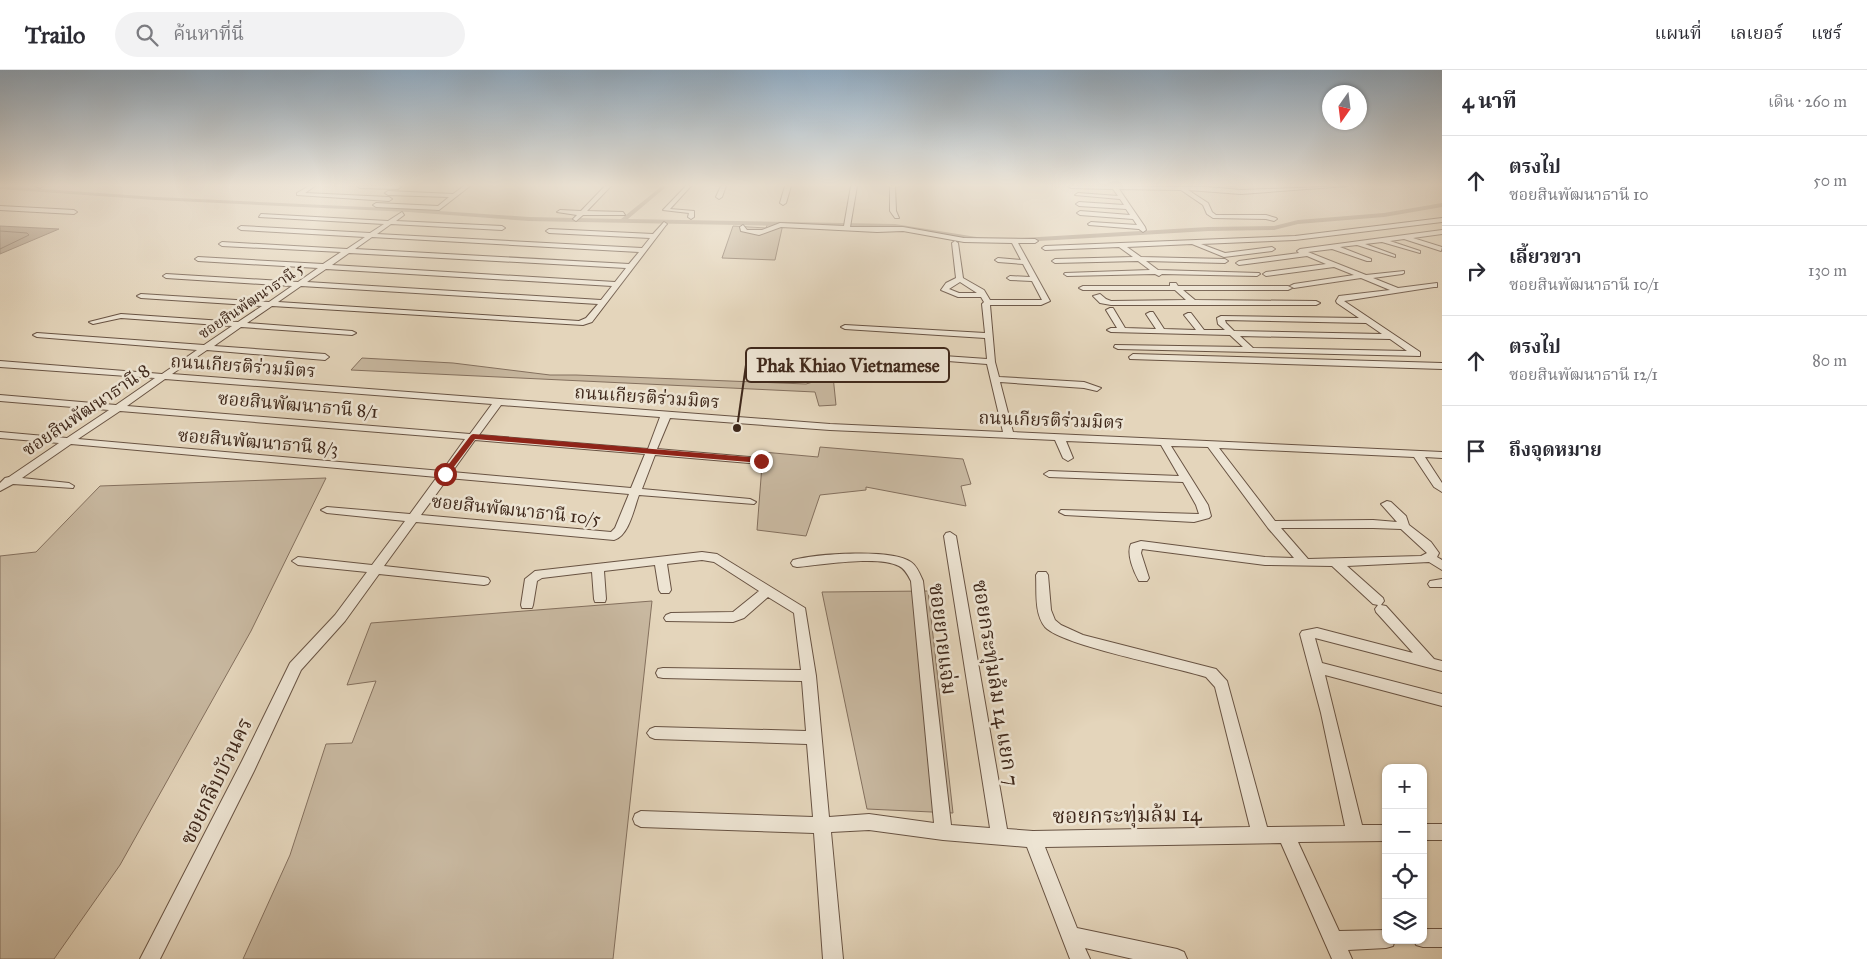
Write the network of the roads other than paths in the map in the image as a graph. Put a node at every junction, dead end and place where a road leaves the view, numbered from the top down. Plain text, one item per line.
1 (383, 227) edge
2 (491, 227) edge
3 (600, 227) edge
4 (630, 227) edge
5 (661, 227) edge
6 (743, 227) dead end
7 (776, 227) edge
8 (859, 227) edge
9 (1127, 227) edge
10 (1141, 227) edge
11 (1381, 227) edge
12 (240, 228) dead end
13 (502, 228) dead end
14 (549, 231) dead end
15 (1442, 232) edge
16 (595, 233) junction
17 (624, 234) junction
18 (1426, 234) junction
19 (371, 236) junction
20 (654, 236) junction
21 (1402, 237) junction
22 (1442, 239) edge
23 (1380, 240) junction
24 (1014, 241) junction
25 (1036, 241) dead end
26 (1192, 242) junction
27 (955, 243) dead end
28 (1356, 243) junction
29 (222, 244) dead end
30 (1122, 246) junction
31 (1331, 246) junction
32 (1044, 248) dead end
33 (1441, 249) edge
34 (643, 250) junction
35 (1272, 250) dead end
36 (350, 251) junction
37 (1418, 252) dead end
38 (405, 254) junction
39 (1258, 254) dead end
40 (1307, 254) junction
41 (1393, 256) dead end
42 (198, 259) dead end
43 (398, 259) dead end
44 (1140, 259) junction
45 (1269, 259) junction
46 (998, 260) dead end
47 (1369, 260) dead end
48 (1055, 261) dead end
49 (1225, 261) dead end
50 (1025, 262) junction
51 (1239, 263) dead end
52 (390, 264) dead end
53 (1336, 265) junction
54 (327, 266) junction
55 (630, 266) junction
56 (383, 270) junction
57 (1157, 272) junction
58 (1402, 272) dead end
59 (1067, 274) dead end
60 (1257, 274) dead end
61 (1266, 274) dead end
62 (166, 276) dead end
63 (1364, 277) junction
64 (1010, 278) dead end
65 (960, 279) junction
66 (1035, 279) junction
67 (300, 284) junction
68 (617, 284) junction
69 (1434, 285) dead end
70 (1175, 286) junction
71 (1082, 288) dead end
72 (1397, 290) junction
73 (141, 296) dead end
74 (1096, 296) dead end
75 (986, 299) junction
76 (602, 302) junction
77 (1173, 302) junction
78 (1193, 302) junction
79 (272, 304) junction
80 (1316, 304) dead end
81 (1110, 310) dead end
82 (1150, 314) dead end
83 (1368, 321) junction
84 (93, 322) dead end
85 (240, 325) junction
86 (845, 327) dead end
87 (1111, 330) dead end
88 (1122, 330) junction
89 (1161, 331) junction
90 (1202, 332) junction
91 (352, 333) dead end
92 (1231, 333) junction
93 (37, 335) dead end
94 (988, 336) junction
95 (1392, 337) junction
96 (1118, 347) dead end
97 (205, 349) junction
98 (1251, 350) junction
99 (843, 351) dead end
100 (1133, 357) dead end
101 (325, 358) dead end
102 (990, 362) junction
103 (0, 364) edge
104 (1442, 366) edge
105 (166, 376) junction
106 (994, 379) junction
107 (1097, 388) dead end
108 (0, 398) edge
109 (498, 402) junction
110 (120, 407) junction
111 (666, 415) junction
112 (1008, 434) junction
113 (0, 435) edge
114 (473, 436) junction
115 (1059, 437) junction
116 (1163, 441) junction
117 (68, 442) junction
118 (1210, 443) junction
119 (651, 452) junction
120 (1416, 453) junction
121 (1442, 455) edge
122 (1068, 458) dead end
123 (761, 461) dead end
124 (445, 474) junction
125 (1049, 474) dead end
126 (1187, 479) junction
127 (6, 480) edge
128 (69, 486) dead end
129 (0, 488) edge
130 (1442, 489) edge
131 (636, 492) junction
132 (750, 502) dead end
133 (1387, 504) dead end
134 (327, 510) dead end
135 (1065, 512) dead end
136 (414, 517) junction
137 (1272, 526) junction
138 (1404, 526) junction
139 (950, 536) dead end
140 (1431, 558) junction
141 (298, 561) dead end
142 (661, 561) junction
143 (797, 563) dead end
144 (1305, 563) junction
145 (1336, 563) junction
146 (1442, 566) edge
147 (377, 568) junction
148 (598, 568) junction
149 (1042, 575) dead end
150 (1143, 578) dead end
151 (484, 581) dead end
152 (665, 590) dead end
153 (767, 591) junction
154 (600, 599) dead end
155 (527, 605) dead end
156 (671, 618) dead end
157 (1436, 664) edge
158 (1316, 667) junction
159 (663, 673) dead end
160 (809, 676) junction
161 (1442, 700) edge
162 (655, 733) dead end
163 (814, 738) junction
164 (641, 819) dead end
165 (822, 825) junction
166 (943, 832) junction
167 (1427, 832) edge
168 (1442, 832) edge
169 (1382, 833) edge
170 (1355, 834) junction
171 (1286, 835) junction
172 (1000, 836) junction
173 (1261, 836) junction
174 (1033, 839) junction
175 (1072, 936) junction
176 (1427, 938) edge
177 (1442, 938) edge
178 (1382, 939) edge
179 (1335, 941) junction
180 (150, 959) edge
181 (833, 959) edge
182 (1080, 959) edge
183 (1177, 959) edge
184 (1342, 959) edge

1 - 19 street, ซอยสินพัฒนาธานี 5
2 - 13 street
3 - 16 street
4 - 17 street
5 - 20 street
6 - 7 street
8 - 24 street
9 - 10 street
11 - 26 street
12 - 19 street
14 - 16 street
15 - 18 street
16 - 17 street
17 - 20 street
18 - 21 street
18 - 22 street
19 - 34 street
19 - 36 street, ซอยสินพัฒนาธานี 5
20 - 34 street
21 - 23 street
21 - 33 street
23 - 28 street
23 - 37 street
24 - 25 street
24 - 50 street
26 - 30 street
26 - 35 street
27 - 65 street
28 - 31 street
28 - 41 street
29 - 36 street
30 - 32 street
30 - 44 street
31 - 40 street
31 - 47 street
34 - 55 street
36 - 38 street
36 - 54 street, ซอยสินพัฒนาธานี 5
38 - 43 street
38 - 55 street
39 - 45 street
40 - 45 street
40 - 53 street
42 - 54 street
44 - 48 street
44 - 49 street
44 - 57 street
45 - 51 street
46 - 50 street
50 - 66 street
52 - 56 street
53 - 61 street
53 - 63 street
54 - 56 street
54 - 67 street, ซอยสินพัฒนาธานี 5
55 - 68 street
56 - 68 street
57 - 59 street
57 - 60 street
57 - 70 street
58 - 63 street
62 - 67 street
63 - 70 street
63 - 72 street
64 - 66 street
65 - 75 street
65 - 75 street
66 - 75 street
67 - 76 street
67 - 79 street, ซอยสินพัฒนาธานี 5
68 - 76 street
69 - 72 street
70 - 71 street
70 - 78 street
72 - 83 street
73 - 79 street
74 - 77 street
75 - 94 street
76 - 79 street
77 - 78 street
77 - 90 street
78 - 80 street
79 - 85 street, ซอยสินพัฒนาธานี 5
81 - 88 street
82 - 89 street
83 - 92 street
83 - 95 street
84 - 85 street
85 - 91 street
85 - 97 street, ซอยสินพัฒนาธานี 5
86 - 94 street
87 - 88 street
88 - 89 street
89 - 90 street
90 - 92 street
92 - 95 street
92 - 98 street
93 - 97 street
94 - 102 street
95 - 98 street
96 - 98 street
97 - 101 street
97 - 105 street, ซอยสินพัฒนาธานี 5
99 - 102 street
100 - 104 street
102 - 106 street
103 - 105 street, ถนนเกียรติร่วมมิตร
105 - 109 street, ถนนเกียรติร่วมมิตร
105 - 110 street, ซอยสินพัฒนาธานี 8
106 - 107 street
106 - 112 street
108 - 110 street, ซอยสินพัฒนาธานี 8/1
109 - 111 street, ถนนเกียรติร่วมมิตร
109 - 114 street, ซอยกลีบบัวนคร
110 - 114 street, ซอยสินพัฒนาธานี 8/1
110 - 117 street, ซอยสินพัฒนาธานี 8
111 - 112 street, ถนนเกียรติร่วมมิตร
111 - 119 street
112 - 115 street, ถนนเกียรติร่วมมิตร
113 - 117 street, ซอยสินพัฒนาธานี 8/3
114 - 119 street, ซอยสินพัฒนาธานี 8/1
114 - 124 street, ซอยกลีบบัวนคร
115 - 116 street, ถนนเกียรติร่วมมิตร
115 - 122 street
116 - 118 street, ถนนเกียรติร่วมมิตร
116 - 126 street
117 - 124 street, ซอยสินพัฒนาธานี 8/3
117 - 127 street, ซอยสินพัฒนาธานี 8
118 - 120 street, ถนนเกียรติร่วมมิตร
118 - 137 street
119 - 123 street, ซอยสินพัฒนาธานี 8/1
119 - 131 street
120 - 121 street, ถนนเกียรติร่วมมิตร
120 - 130 street
124 - 131 street, ซอยสินพัฒนาธานี 8/3
124 - 136 street, ซอยกลีบบัวนคร
125 - 126 street
126 - 135 street
127 - 128 street
127 - 129 street, ซอยสินพัฒนาธานี 8
131 - 132 street, ซอยสินพัฒนาธานี 8/3
131 - 136 street, ซอยสินพัฒนาธานี 10/5
133 - 138 street
134 - 136 street, ซอยสินพัฒนาธานี 10/5
136 - 147 street, ซอยกลีบบัวนคร
137 - 138 street
137 - 144 street
138 - 140 street
139 - 172 street, ซอยกระทุ่มล้ม 14 แยก 7
140 - 145 street
140 - 146 street
141 - 147 street
142 - 148 street
142 - 152 street
142 - 153 street
143 - 166 street, ซอยยายแจ่ม
144 - 145 street
144 - 150 street
145 - 157 street
147 - 151 street
147 - 180 street, ซอยกลีบบัวนคร
148 - 154 street
148 - 155 street
149 - 173 street
153 - 156 street
153 - 160 street
157 - 158 street
158 - 161 street
158 - 170 street
159 - 160 street
160 - 163 street
162 - 163 street
163 - 165 street
164 - 165 street, ซอยกระทุ่มล้ม 14
165 - 166 street, ซอยกระทุ่มล้ม 14
165 - 181 street
166 - 172 street, ซอยกระทุ่มล้ม 14
167 - 168 street
169 - 170 street, ซอยกระทุ่มล้ม 14
170 - 171 street, ซอยกระทุ่มล้ม 14
171 - 173 street, ซอยกระทุ่มล้ม 14
171 - 179 street
172 - 174 street, ซอยกระทุ่มล้ม 14
173 - 174 street, ซอยกระทุ่มล้ม 14
174 - 175 street
175 - 182 street
175 - 183 street
176 - 177 street
178 - 179 street
179 - 184 street

